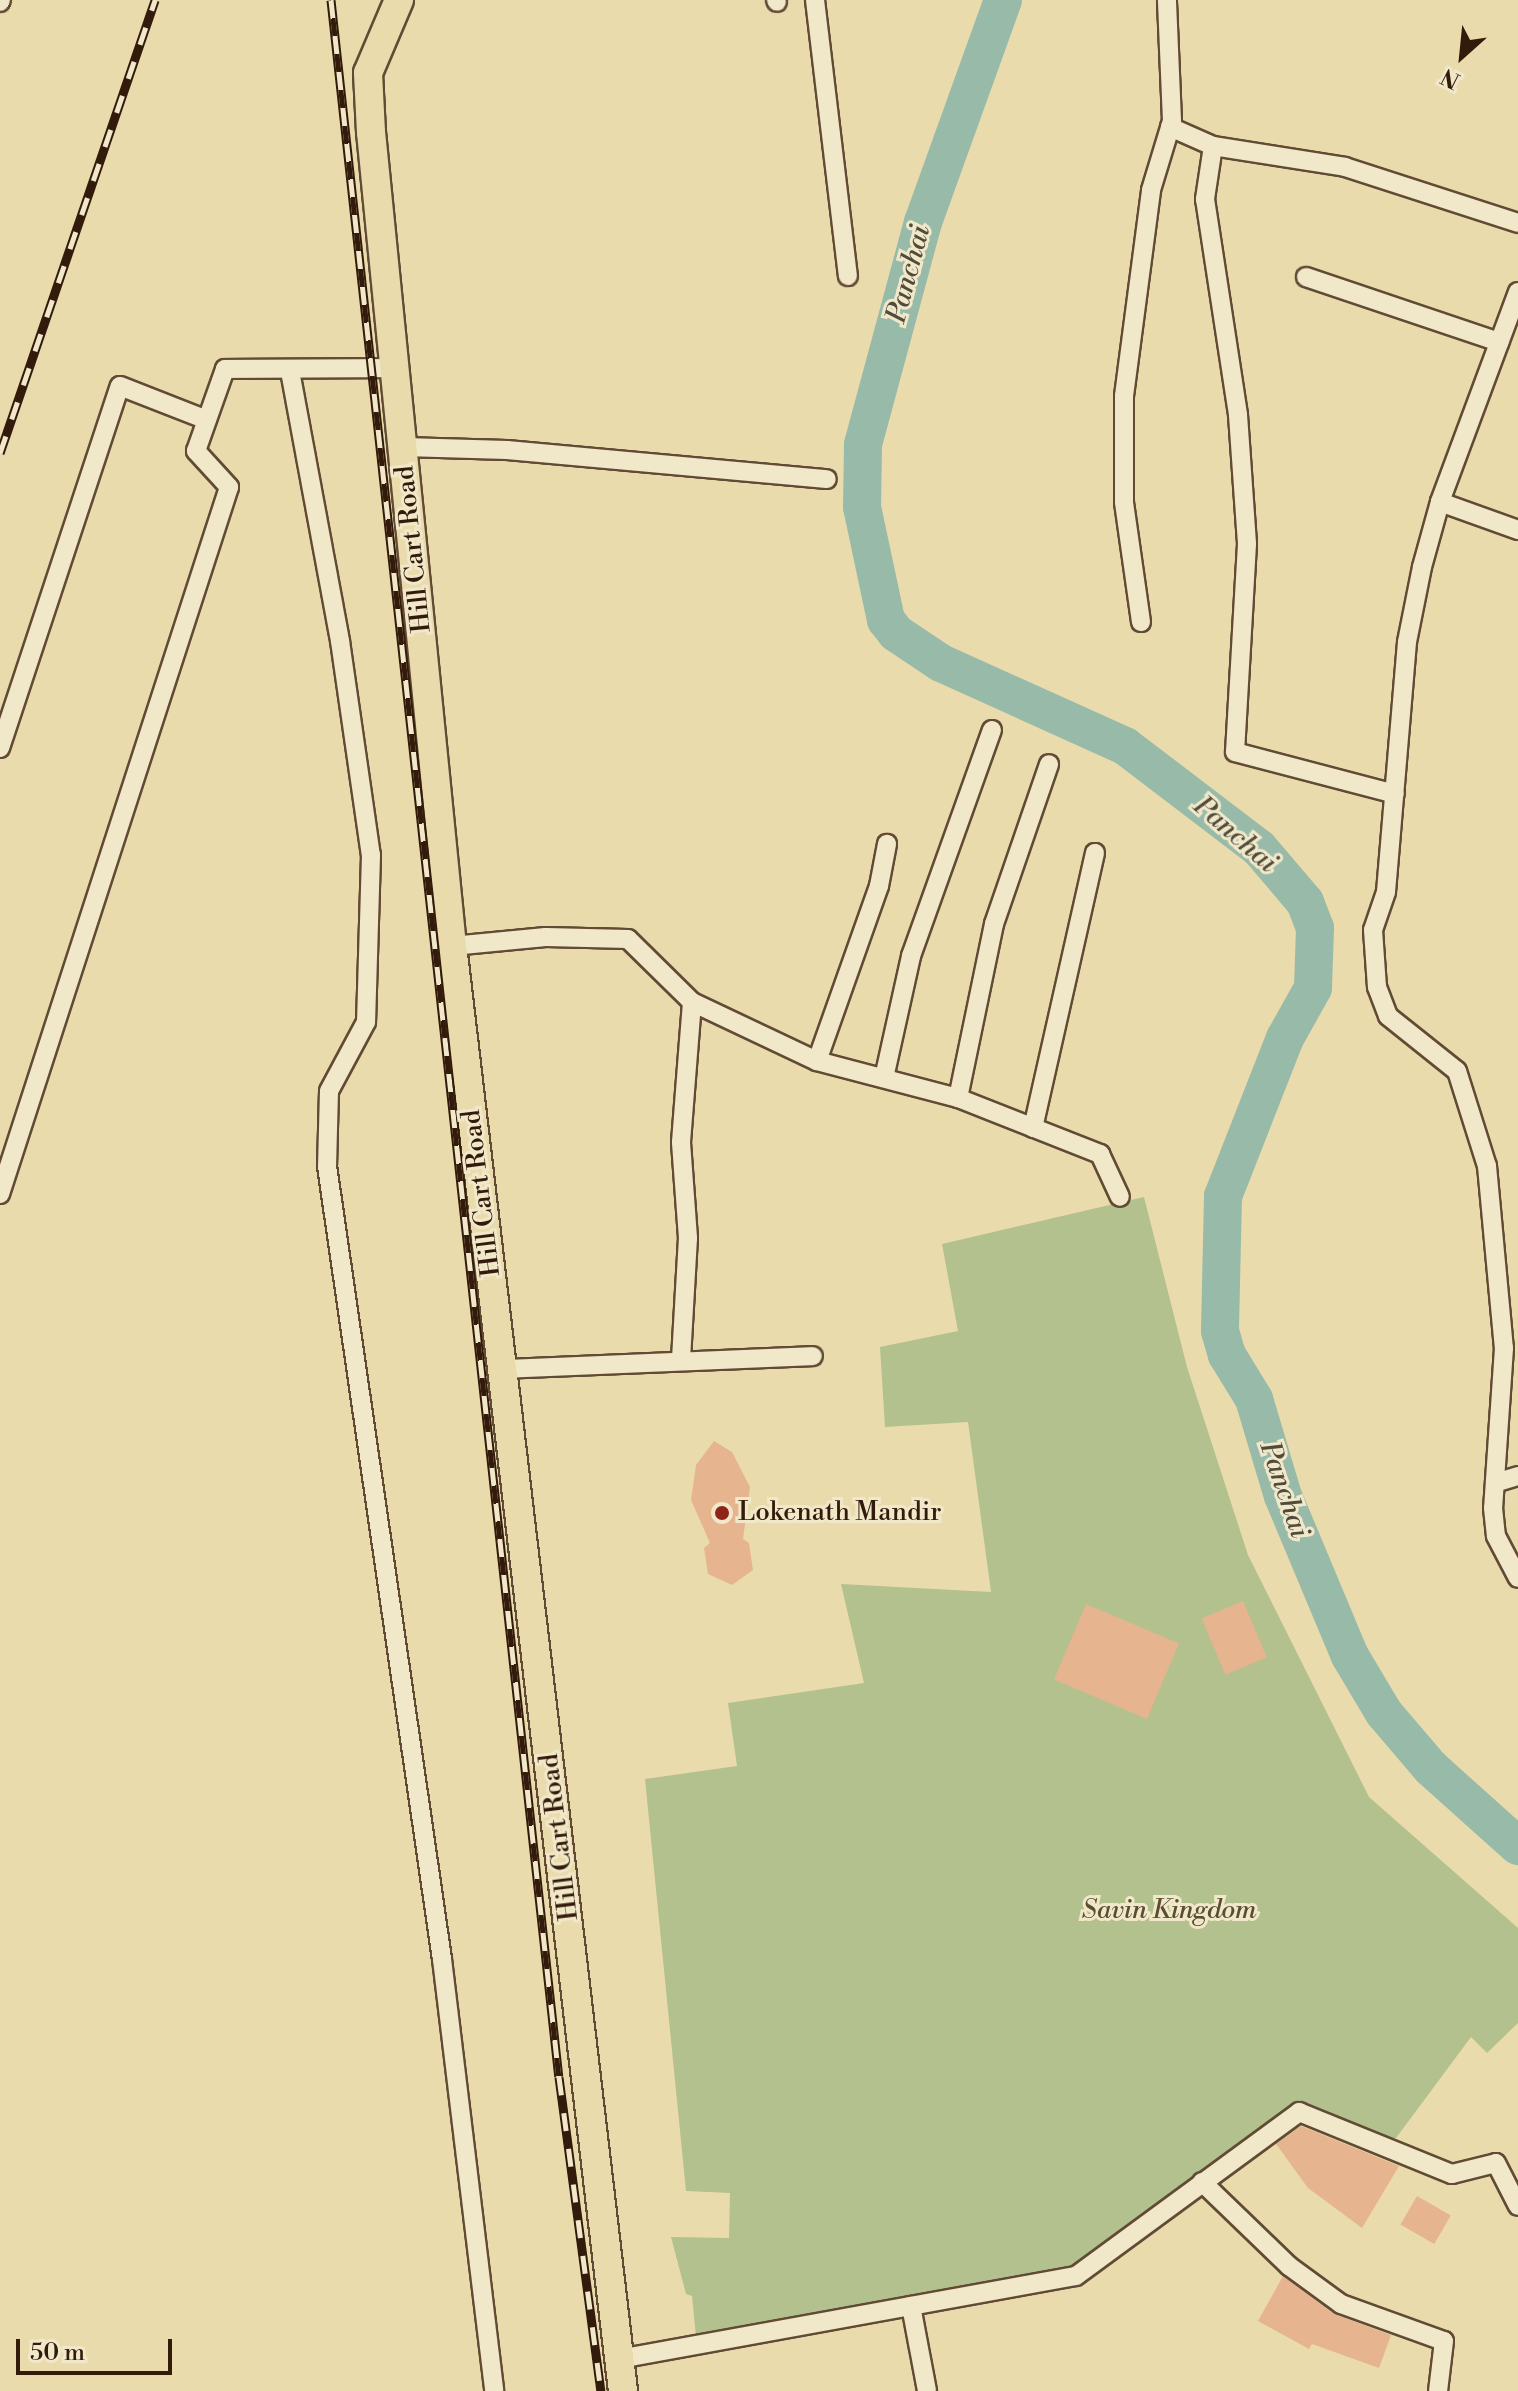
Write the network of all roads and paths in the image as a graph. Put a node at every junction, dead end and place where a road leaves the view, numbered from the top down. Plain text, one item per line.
1 (399, 0) edge
2 (815, 0) edge
3 (1167, 0) edge
4 (1170, 127) junction
5 (1213, 146) junction
6 (1518, 223) edge
7 (848, 276) dead end
8 (1306, 277) dead end
9 (1518, 292) edge
10 (1499, 342) junction
11 (396, 368) junction
12 (290, 371) junction
13 (207, 420) junction
14 (404, 447) junction
15 (827, 479) dead end
16 (1440, 502) junction
17 (1518, 530) edge
18 (1141, 622) dead end
19 (992, 730) dead end
20 (0, 748) edge
21 (1049, 764) dead end
22 (1395, 794) junction
23 (887, 844) dead end
24 (1095, 853) dead end
25 (452, 946) junction
26 (692, 1002) junction
27 (817, 1061) junction
28 (884, 1078) junction
29 (958, 1098) junction
30 (1033, 1128) junction
31 (0, 1194) edge
32 (1120, 1197) dead end
33 (1511, 1346) edge
34 (813, 1356) dead end
35 (681, 1359) junction
36 (504, 1369) junction
37 (1509, 1413) edge
38 (1518, 1476) edge
39 (1495, 1483) junction
40 (1518, 1578) edge
41 (1202, 2182) junction
42 (1518, 2206) edge
43 (911, 2306) junction
44 (619, 2359) junction
45 (494, 2391) edge
46 (623, 2391) edge
47 (927, 2391) edge
48 (1438, 2391) edge

1 - 11 highway, Hill Cart Road
2 - 7 street
3 - 4 street
4 - 5 street
4 - 18 street
5 - 6 street
5 - 22 street
8 - 10 street
9 - 10 street
10 - 16 street
11 - 12 street
11 - 14 highway, Hill Cart Road
12 - 13 street
12 - 45 street
13 - 20 street
13 - 31 street
14 - 15 street
14 - 25 highway, Hill Cart Road
16 - 17 street
16 - 22 street
19 - 28 street
21 - 29 street
22 - 33 street
23 - 27 street
24 - 30 street
25 - 26 street
25 - 36 highway, Hill Cart Road
26 - 27 street
26 - 35 street
27 - 28 street
28 - 29 street
29 - 30 street
30 - 32 street
33 - 37 street
34 - 35 street
35 - 36 street
36 - 44 highway, Hill Cart Road
37 - 39 street
38 - 39 street
39 - 40 street
41 - 42 street
41 - 43 street
41 - 48 street
43 - 44 street
43 - 47 street
44 - 46 highway, Hill Cart Road

